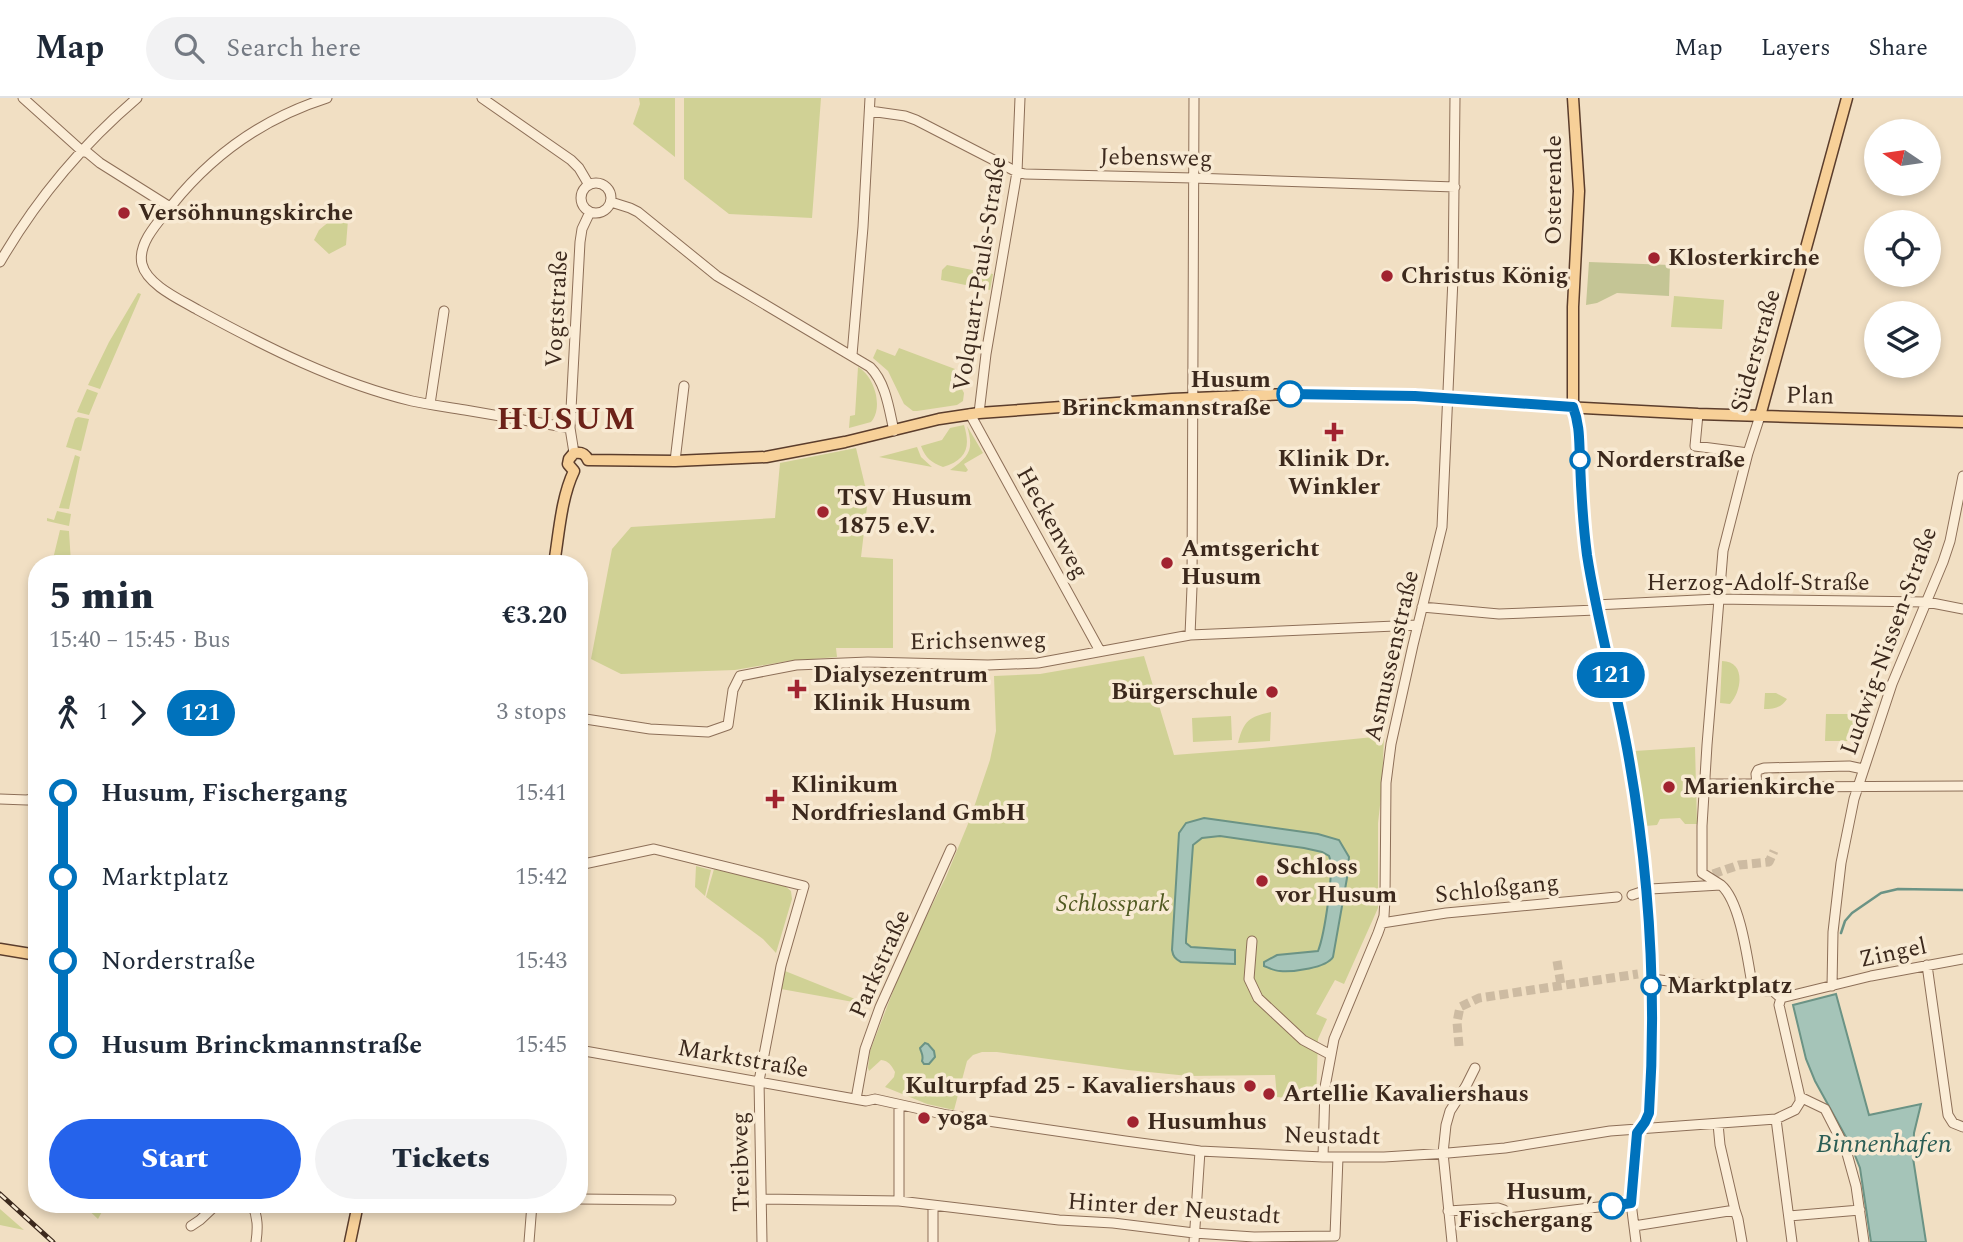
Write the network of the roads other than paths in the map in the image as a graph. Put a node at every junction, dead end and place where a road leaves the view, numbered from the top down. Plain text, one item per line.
1 (23, 98) edge
2 (137, 98) edge
3 (327, 98) edge
4 (482, 98) edge
5 (870, 98) edge
6 (1020, 98) edge
7 (1194, 98) edge
8 (1455, 98) edge
9 (1573, 98) edge
10 (1847, 98) edge
11 (870, 111) junction
12 (82, 151) junction
13 (1017, 172) junction
14 (1193, 178) junction
15 (589, 185) junction
16 (1455, 187) junction
17 (611, 202) junction
18 (170, 207) junction
19 (590, 212) junction
20 (2, 256) edge
21 (444, 311) dead end
22 (852, 355) junction
23 (684, 386) dead end
24 (1192, 399) junction
25 (1448, 399) junction
26 (430, 404) junction
27 (1573, 407) junction
28 (975, 414) junction
29 (1698, 414) junction
30 (1760, 416) junction
31 (1963, 422) edge
32 (570, 428) junction
33 (894, 431) junction
34 (574, 453) junction
35 (1748, 453) junction
36 (588, 460) junction
37 (675, 461) junction
38 (574, 471) junction
39 (1963, 476) edge
40 (556, 555) edge
41 (1718, 599) junction
42 (1927, 602) junction
43 (1422, 607) junction
44 (1596, 608) junction
45 (1963, 609) edge
46 (1418, 625) junction
47 (1189, 635) junction
48 (1100, 651) junction
49 (588, 719) edge
50 (1863, 769) junction
51 (1706, 784) junction
52 (1757, 785) junction
53 (1857, 786) junction
54 (1963, 786) edge
55 (0, 799) edge
56 (28, 800) edge
57 (951, 849) dead end
58 (588, 863) edge
59 (1721, 885) junction
60 (1646, 890) junction
61 (1632, 895) dead end
62 (1617, 897) dead end
63 (1382, 923) junction
64 (1252, 941) dead end
65 (0, 949) edge
66 (28, 954) edge
67 (1963, 958) edge
68 (1927, 965) junction
69 (1652, 979) junction
70 (1709, 986) tunnel mouth
71 (1832, 986) junction
72 (1728, 988) tunnel mouth
73 (1753, 990) junction
74 (1781, 998) junction
75 (588, 1052) edge
76 (1331, 1055) junction
77 (1475, 1068) dead end
78 (759, 1081) junction
79 (1800, 1097) junction
80 (856, 1099) junction
81 (899, 1105) junction
82 (1776, 1119) junction
83 (1718, 1124) junction
84 (1963, 1127) edge
85 (1640, 1129) junction
86 (1200, 1151) junction
87 (1443, 1153) junction
88 (1323, 1157) junction
89 (1338, 1157) junction
90 (588, 1199) edge
91 (761, 1199) junction
92 (671, 1200) dead end
93 (899, 1201) junction
94 (1631, 1203) junction
95 (933, 1206) junction
96 (1448, 1210) junction
97 (1735, 1210) junction
98 (1860, 1210) junction
99 (207, 1213) edge
100 (256, 1213) edge
101 (356, 1213) edge
102 (531, 1213) edge
103 (1789, 1216) junction
104 (191, 1226) dead end
105 (1634, 1226) junction
106 (1194, 1238) edge
107 (256, 1242) edge
108 (350, 1242) edge
109 (529, 1242) edge
110 (762, 1242) edge
111 (933, 1242) edge
112 (1451, 1242) edge
113 (1636, 1242) edge
114 (1742, 1242) edge
115 (1792, 1242) edge
116 (1864, 1242) edge

1 - 12 street
2 - 12 street
3 - 18 street
4 - 15 street
5 - 11 street
6 - 13 street, Volquart-Pauls-Straße
7 - 14 street
8 - 16 street, Asmussenstraße
9 - 27 main road, Osterende
10 - 30 main road, Süderstraße
11 - 13 street, Jebensweg
11 - 22 street
12 - 18 street
12 - 20 street
13 - 14 street, Jebensweg
13 - 28 street, Volquart-Pauls-Straße
14 - 16 street, Jebensweg
14 - 24 street
15 - 17 street
15 - 19 street
16 - 25 street, Asmussenstraße
17 - 19 street
17 - 22 street
18 - 26 street
19 - 32 street, Vogtstraße
21 - 26 street
22 - 33 street
23 - 37 street
24 - 25 main road, Plan
24 - 28 main road, Plan
24 - 47 street
25 - 27 main road, Plan
25 - 43 street, Asmussenstraße
26 - 32 street
27 - 29 main road, Plan
27 - 44 street
28 - 33 main road, Plan
28 - 48 street, Heckenweg
29 - 30 main road, Plan
29 - 35 street
30 - 31 main road, Plan
30 - 35 street, Süderstraße
32 - 34 street, Vogtstraße
33 - 37 main road, Plan
34 - 36 main road
34 - 38 main road
35 - 41 street, Süderstraße
36 - 37 main road, Plan
36 - 38 main road
38 - 40 main road
39 - 42 street, Ludwig-Nissen-Straße
41 - 42 street, Herzog-Adolf-Straße
41 - 44 street, Herzog-Adolf-Straße
41 - 51 street, Süderstraße
42 - 45 street, Herzog-Adolf-Straße
42 - 50 street, Ludwig-Nissen-Straße
43 - 44 street, Herzog-Adolf-Straße
43 - 46 street, Asmussenstraße
44 - 60 street
46 - 47 street, Erichsenweg
46 - 63 street, Asmussenstraße
47 - 48 street, Erichsenweg
48 - 49 street, Erichsenweg
50 - 52 street
50 - 53 street, Ludwig-Nissen-Straße
51 - 52 street
51 - 59 street, Süderstraße
52 - 53 street
53 - 54 street
53 - 71 street, Ludwig-Nissen-Straße
55 - 56 street
57 - 80 street, Parkstraße
58 - 78 street, Treibweg
59 - 60 street
59 - 73 street
60 - 61 street
60 - 69 street
62 - 63 street, Schloßgang
63 - 76 street, Asmussenstraße
64 - 76 street
65 - 66 main road
67 - 68 street, Zingel
68 - 71 street, Zingel
68 - 84 street
69 - 70 street
69 - 85 street
71 - 74 street, Zingel
72 - 73 street
73 - 74 street
74 - 79 street
75 - 78 street, Marktstraße
76 - 88 street, Asmussenstraße
77 - 87 street
78 - 80 street, Marktstraße
78 - 91 street, Treibweg
79 - 82 street
79 - 98 street
80 - 81 street, Marktstraße
81 - 86 street, Neustadt
81 - 93 street
82 - 83 street, Neustadt
82 - 103 street
83 - 85 street, Neustadt
83 - 97 street
85 - 87 street, Neustadt
85 - 94 street
86 - 88 street, Neustadt
86 - 106 street
87 - 89 street, Neustadt
87 - 96 street
88 - 89 street, Neustadt
89 - 106 street, Hinter der Neustadt
90 - 92 street
91 - 93 street, Hinter der Neustadt
91 - 110 street, Treibweg
93 - 95 street, Hinter der Neustadt
94 - 96 street
94 - 105 street
95 - 106 street, Hinter der Neustadt
95 - 111 street
96 - 112 street
97 - 105 street
97 - 114 street
98 - 103 street
98 - 116 street
99 - 104 street
100 - 107 street
101 - 108 main road
102 - 109 street
103 - 115 street
105 - 113 street

